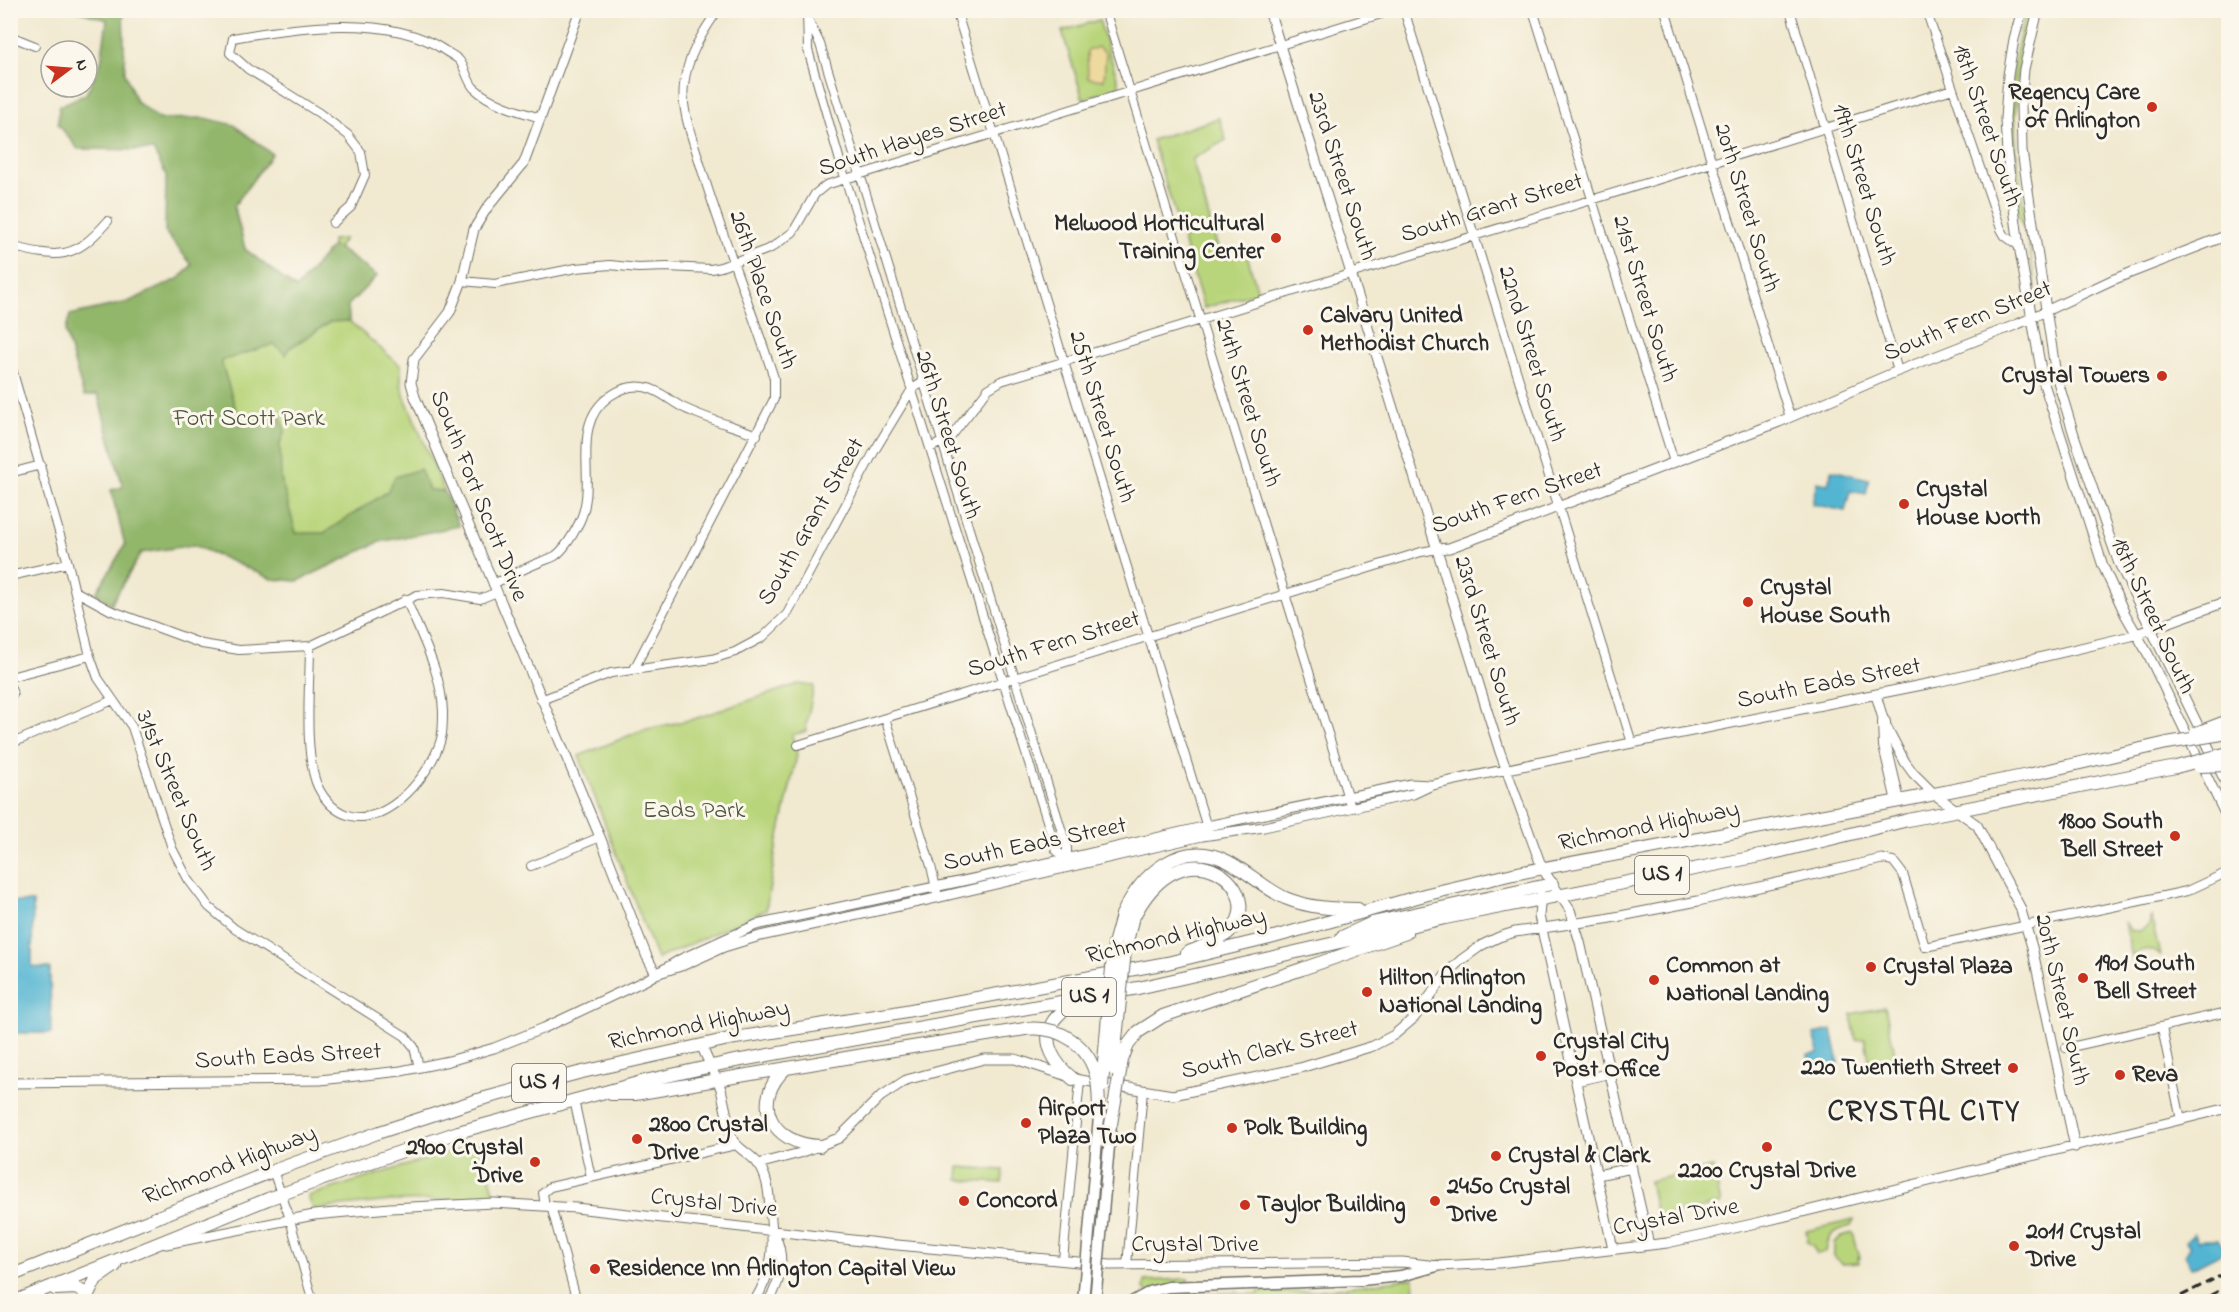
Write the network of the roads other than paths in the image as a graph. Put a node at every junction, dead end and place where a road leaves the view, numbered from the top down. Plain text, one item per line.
1 (580, 10) edge
2 (718, 10) edge
3 (816, 10) edge
4 (956, 10) edge
5 (1105, 10) edge
6 (1269, 10) edge
7 (1394, 10) edge
8 (1404, 10) edge
9 (1533, 10) edge
10 (1665, 10) edge
11 (1790, 10) edge
12 (1926, 10) edge
13 (2022, 10) edge
14 (2038, 10) edge
15 (807, 14) edge
16 (10, 36) edge
17 (34, 46) dead end
18 (1280, 46) junction
19 (1953, 89) junction
20 (1131, 91) junction
21 (541, 118) junction
22 (1826, 127) junction
23 (993, 133) junction
24 (1712, 162) junction
25 (859, 174) junction
26 (846, 179) junction
27 (1593, 199) junction
28 (108, 221) dead end
29 (333, 223) dead end
30 (1474, 235) junction
31 (2229, 235) edge
32 (10, 246) edge
33 (2019, 246) junction
34 (732, 264) junction
35 (1351, 273) junction
36 (462, 281) junction
37 (2046, 312) junction
38 (2032, 318) junction
39 (1201, 320) junction
40 (1064, 362) junction
41 (11, 366) edge
42 (1898, 371) junction
43 (923, 382) junction
44 (912, 389) junction
45 (1790, 417) junction
46 (757, 435) junction
47 (942, 442) junction
48 (930, 448) junction
49 (1674, 462) junction
50 (40, 465) junction
51 (10, 473) edge
52 (1559, 506) junction
53 (1437, 549) junction
54 (68, 563) junction
55 (10, 576) edge
56 (495, 588) junction
57 (75, 591) junction
58 (1285, 595) junction
59 (406, 599) junction
60 (2229, 601) edge
61 (2151, 630) junction
62 (2136, 634) junction
63 (1149, 637) junction
64 (310, 645) junction
65 (90, 656) junction
66 (634, 669) junction
67 (10, 677) edge
68 (1015, 678) junction
69 (1003, 682) junction
70 (1875, 695) junction
71 (113, 700) junction
72 (541, 700) junction
73 (885, 718) junction
74 (1884, 722) junction
75 (2228, 725) edge
76 (1632, 743) junction
77 (10, 744) edge
78 (798, 745) dead end
79 (2229, 753) edge
80 (2229, 765) edge
81 (2176, 767) junction
82 (1506, 769) junction
83 (1432, 785) junction
84 (2229, 787) edge
85 (1934, 794) junction
86 (1348, 798) junction
87 (1898, 801) junction
88 (1351, 808) junction
89 (1956, 811) junction
90 (2229, 820) edge
91 (1208, 830) junction
92 (600, 837) junction
93 (1882, 859) joint
94 (1068, 863) junction
95 (531, 866) dead end
96 (1542, 868) junction
97 (2229, 872) edge
98 (936, 887) junction
99 (1544, 889) junction
100 (1559, 894) junction
101 (938, 897) junction
102 (835, 908) junction
103 (1371, 910) junction
104 (1127, 918) junction
105 (1445, 918) junction
106 (837, 920) junction
107 (1574, 924) junction
108 (2026, 926) junction
109 (1542, 928) junction
110 (1328, 944) junction
111 (1167, 963) junction
112 (656, 974) junction
113 (1076, 1000) junction
114 (2229, 1012) edge
115 (2162, 1028) junction
116 (701, 1045) junction
117 (2066, 1048) dead end
118 (711, 1066) junction
119 (419, 1067) junction
120 (786, 1068) junction
121 (1611, 1073) junction
122 (717, 1080) junction
123 (1077, 1080) junction
124 (1576, 1081) junction
125 (10, 1083) edge
126 (1143, 1090) junction
127 (592, 1094) junction
128 (574, 1100) junction
129 (2229, 1108) edge
130 (1099, 1117) junction
131 (2181, 1120) junction
132 (1111, 1124) junction
133 (736, 1145) junction
134 (820, 1146) junction
135 (2075, 1147) junction
136 (758, 1164) junction
137 (1632, 1167) junction
138 (273, 1171) junction
139 (1597, 1174) junction
140 (591, 1177) junction
141 (282, 1194) junction
142 (548, 1206) junction
143 (291, 1221) junction
144 (773, 1230) junction
145 (1649, 1245) junction
146 (152, 1247) junction
147 (1613, 1249) junction
148 (130, 1255) junction
149 (1063, 1260) junction
150 (1127, 1265) junction
151 (1437, 1266) junction
152 (10, 1276) edge
153 (42, 1290) junction
154 (90, 1298) edge
155 (13, 1302) edge
156 (313, 1302) edge
157 (577, 1302) edge
158 (754, 1302) edge
159 (768, 1302) edge
160 (1083, 1302) edge
161 (1095, 1302) edge
162 (1132, 1302) edge

1 - 21 street, South Fort Scott Drive
2 - 34 street, 26th Place South
3 - 15 street
4 - 23 street, 25th Street South
5 - 20 street, 24th Street South
6 - 18 street, 23rd Street South
7 - 18 street, South Hayes Street
8 - 30 street, 22nd Street South
9 - 27 street, 21st Street South
10 - 24 street, 20th Street South
11 - 22 street, 19th Street South
12 - 19 street, 18th Street South
13 - 33 street
14 - 37 street
15 - 25 street, 26th Street South
15 - 26 street, 26th Street South
16 - 17 street
18 - 20 street, South Hayes Street
18 - 35 street, 23rd Street South
19 - 22 street, South Grant Street
19 - 33 street, 18th Street South
20 - 23 street, South Hayes Street
20 - 39 street, 24th Street South
21 - 29 street
21 - 36 street, South Fort Scott Drive
22 - 24 street, South Grant Street
22 - 42 street, 19th Street South
23 - 25 street, South Hayes Street
23 - 40 street, 25th Street South
24 - 27 street, South Grant Street
24 - 45 street, 20th Street South
25 - 26 street, South Hayes Street
25 - 43 street, 26th Street South
26 - 34 street, South Hayes Street
26 - 44 street, 26th Street South
27 - 30 street, South Grant Street
27 - 49 street, 21st Street South
28 - 32 street
30 - 35 street, South Grant Street
30 - 52 street, 22nd Street South
31 - 37 street, South Fern Street
33 - 38 street
34 - 36 street, South Hayes Street
34 - 46 street, 26th Place South
35 - 39 street, South Grant Street
35 - 53 street, 23rd Street South
36 - 56 street, South Fort Scott Drive
37 - 38 street, South Fern Street
37 - 61 street, 18th Street South
38 - 42 street, South Fern Street
38 - 62 street, 18th Street South
39 - 40 street, South Grant Street
39 - 58 street, 24th Street South
40 - 47 street, South Grant Street
40 - 63 street, 25th Street South
41 - 50 street, 31st Street South
42 - 45 street, South Fern Street
43 - 44 street, South Grant Street
43 - 47 street, 26th Street South
44 - 48 street, 26th Street South
44 - 66 street, South Grant Street
45 - 49 street, South Fern Street
46 - 56 street
46 - 66 street, 26th Place South
47 - 48 street, South Grant Street
47 - 68 street, 26th Street South
48 - 69 street, 26th Street South
49 - 52 street, South Fern Street
50 - 51 street
50 - 54 street, 31st Street South
52 - 53 street, South Fern Street
52 - 76 street, 22nd Street South
53 - 58 street, South Fern Street
53 - 82 street, 23rd Street South
54 - 55 street
54 - 57 street, 31st Street South
56 - 59 street
56 - 72 street, South Fort Scott Drive
57 - 64 street
57 - 65 street, 31st Street South
58 - 63 street, South Fern Street
58 - 86 street, 24th Street South
59 - 64 street
59 - 64 street
60 - 61 street, South Eads Street
61 - 62 street, South Eads Street
61 - 84 street, 18th Street South
62 - 70 street, South Eads Street
62 - 90 street, 18th Street South
63 - 68 street, South Fern Street
63 - 91 street, 25th Street South
65 - 67 street
65 - 71 street, 31st Street South
66 - 72 street, South Grant Street
68 - 69 street, South Fern Street
68 - 94 street, 26th Street South
69 - 73 street, South Fern Street
69 - 94 street, 26th Street South
70 - 74 street, 20th Street South
70 - 76 street, South Eads Street
71 - 77 street
71 - 119 street, 31st Street South
72 - 92 street, South Fort Scott Drive
73 - 78 street, South Fern Street
73 - 98 street
74 - 85 street, 20th Street South
74 - 87 highway
75 - 85 highway, Richmond Highway / US 1, bridge
76 - 82 street, South Eads Street
79 - 81 highway, Richmond Highway / US 1, bridge
80 - 81 highway, bridge
81 - 89 highway, Richmond Highway / US 1
82 - 83 street, South Eads Street
82 - 96 street, 23rd Street South
83 - 86 street, South Eads Street
83 - 88 street, South Eads Street
85 - 87 highway, Richmond Highway / US 1
85 - 89 street, 20th Street South
86 - 88 street, 24th Street South
86 - 91 street, South Eads Street
87 - 96 highway, Richmond Highway / US 1
88 - 91 street, South Eads Street
89 - 100 highway, Richmond Highway / US 1
89 - 108 street, 20th Street South
91 - 94 street, South Eads Street
92 - 95 street
92 - 112 street, South Fort Scott Drive
93 - 107 street, South Clark Street
93 - 108 street
94 - 98 street, South Eads Street
94 - 101 street, South Eads Street
96 - 99 street, 23rd Street South
96 - 103 highway, Richmond Highway / US 1
97 - 108 street
98 - 101 street
98 - 102 street, South Eads Street
99 - 100 highway, Richmond Highway / US 1
99 - 105 highway, Richmond Highway / US 1
99 - 109 street, 23rd Street South
99 - 110 highway
100 - 107 street
101 - 106 street, South Eads Street
102 - 106 street
102 - 112 street, South Eads Street
103 - 104 highway
103 - 111 highway, Richmond Highway / US 1
104 - 111 highway
104 - 130 highway, bridge
104 - 132 highway, bridge
105 - 110 highway, Richmond Highway / US 1
105 - 132 highway, bridge
106 - 112 street, South Eads Street
107 - 109 street, South Clark Street
107 - 121 street
108 - 135 street, 20th Street South
109 - 124 street, 23rd Street South
109 - 126 street, South Clark Street
110 - 113 highway, Richmond Highway / US 1
111 - 116 highway, Richmond Highway / US 1
112 - 119 street, South Eads Street
113 - 118 highway, Richmond Highway / US 1
113 - 123 highway
114 - 115 street
115 - 117 street
115 - 131 street
116 - 118 street
116 - 138 highway, Richmond Highway / US 1
118 - 122 street
118 - 127 highway, Richmond Highway / US 1
119 - 125 street, South Eads Street
120 - 122 highway
120 - 130 highway, bridge
120 - 134 highway
121 - 124 street
121 - 137 street
122 - 127 highway
122 - 133 street
123 - 126 street, South Clark Street
123 - 134 street, South Clark Street
123 - 149 street
124 - 139 street, 23rd Street South
126 - 150 street
127 - 128 highway, Richmond Highway / US 1
128 - 140 street
128 - 141 highway, Richmond Highway / US 1
129 - 131 street, Crystal Drive
130 - 160 main road, bridge
131 - 135 street, Crystal Drive
132 - 161 main road, bridge
133 - 136 street
133 - 140 street
134 - 136 street, South Clark Street
135 - 145 street, Crystal Drive
136 - 144 street
137 - 139 street
137 - 145 street
138 - 141 street
138 - 152 highway, Richmond Highway / US 1
139 - 147 street, 23rd Street South
140 - 142 street
141 - 143 street
141 - 146 highway, Richmond Highway / US 1
142 - 143 street, Crystal Drive
142 - 144 street, Crystal Drive
142 - 157 street
143 - 146 street, Crystal Drive
143 - 156 street
144 - 149 street, Crystal Drive
144 - 158 street
144 - 159 street
145 - 147 street, Crystal Drive
146 - 148 highway, Richmond Highway / US 1
147 - 151 street, Crystal Drive
148 - 153 highway, Richmond Highway / US 1
148 - 154 highway
149 - 150 street, Crystal Drive
150 - 151 street, Crystal Drive
151 - 162 main road
153 - 154 highway
153 - 155 highway, Richmond Highway / US 1

